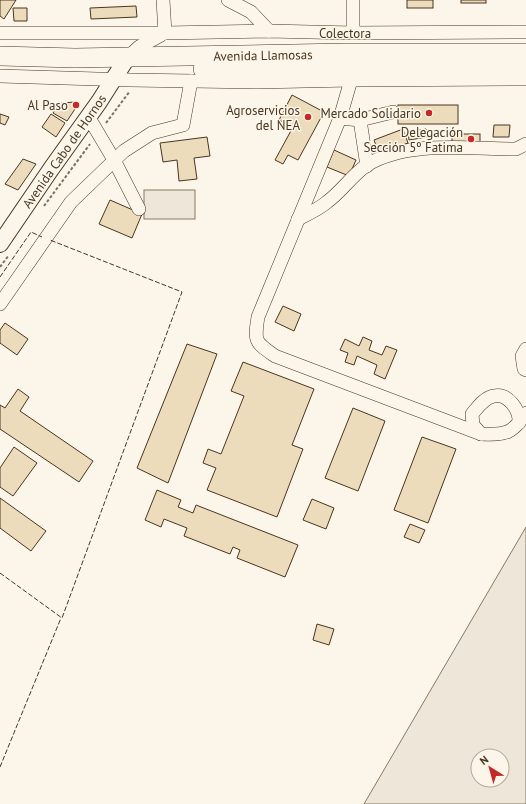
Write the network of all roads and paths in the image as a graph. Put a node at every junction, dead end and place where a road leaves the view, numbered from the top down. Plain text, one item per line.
1 (163, 0) edge
2 (228, 0) edge
3 (352, 0) edge
4 (269, 31) junction
5 (526, 32) edge
6 (0, 33) edge
7 (165, 33) junction
8 (334, 33) junction
9 (353, 33) junction
10 (526, 53) edge
11 (0, 56) edge
12 (334, 67) junction
13 (0, 68) edge
14 (526, 68) edge
15 (120, 69) junction
16 (0, 76) edge
17 (526, 79) edge
18 (139, 80) junction
19 (351, 80) junction
20 (191, 81) junction
21 (393, 112) dead end
22 (88, 116) junction
23 (340, 118) junction
24 (360, 120) junction
25 (99, 133) junction
26 (526, 144) edge
27 (114, 160) junction
28 (367, 166) junction
29 (44, 206) dead end
30 (139, 209) dead end
31 (298, 219) junction
32 (6, 246) edge
33 (0, 267) edge
34 (0, 304) edge
35 (526, 349) edge
36 (526, 370) edge
37 (523, 418) edge
38 (481, 434) junction

1 - 7 street
2 - 4 street
3 - 9 street
4 - 7 street, Colectora
4 - 8 street, Colectora
5 - 9 street, Colectora
6 - 7 street, Colectora
7 - 15 street, Colectora
8 - 9 street, Colectora
8 - 12 street
10 - 12 highway, Avenida Llamosas
11 - 15 highway, Avenida Llamosas
12 - 14 highway, Avenida Llamosas
12 - 15 highway, Avenida Llamosas
12 - 19 street
12 - 20 street
13 - 15 highway, Avenida Llamosas
15 - 16 street
15 - 18 street
15 - 22 main road, Avenida Cabo de Hornos
17 - 19 street
18 - 20 street
18 - 25 path
19 - 23 street
20 - 27 street
21 - 24 street
22 - 25 street
22 - 32 main road, Avenida Cabo de Hornos
23 - 24 street
23 - 31 street
24 - 28 street
25 - 27 street
25 - 29 path
26 - 28 street
27 - 30 street
27 - 34 street
28 - 31 street
31 - 38 street
32 - 33 path
35 - 36 street
37 - 38 street
37 - 38 street

